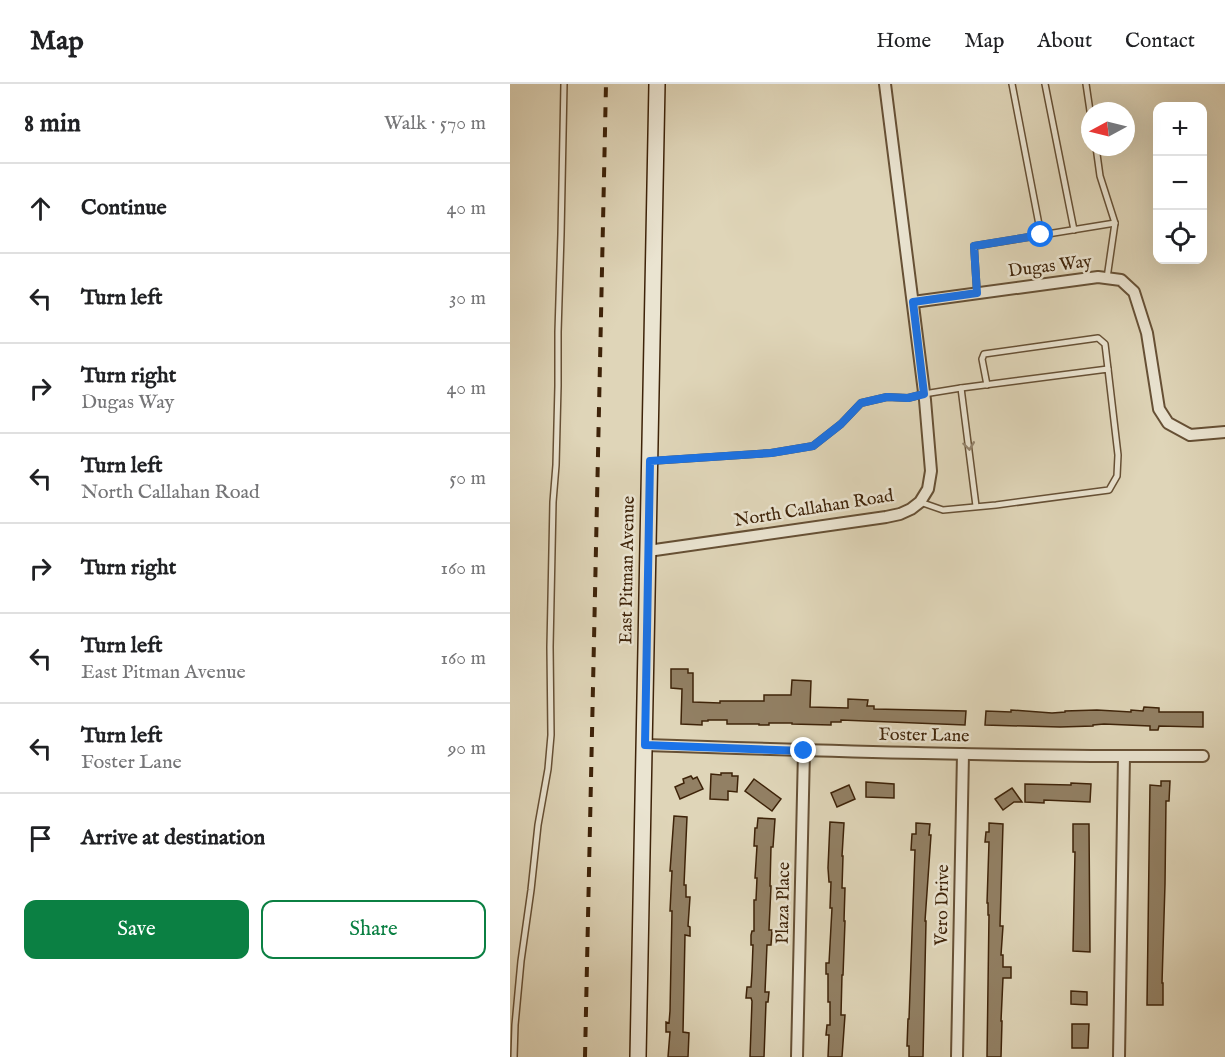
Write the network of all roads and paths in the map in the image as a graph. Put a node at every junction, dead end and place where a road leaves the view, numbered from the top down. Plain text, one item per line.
1 (564, 84) edge
2 (657, 84) edge
3 (885, 84) edge
4 (1012, 84) edge
5 (1045, 84) edge
6 (1086, 84) edge
7 (1089, 102) edge
8 (1097, 156) edge
9 (1115, 223) junction
10 (1074, 230) junction
11 (1041, 235) junction
12 (1107, 278) junction
13 (977, 293) junction
14 (913, 302) junction
15 (1108, 369) junction
16 (987, 385) junction
17 (961, 388) junction
18 (924, 394) junction
19 (1225, 432) edge
20 (650, 461) junction
21 (920, 502) junction
22 (976, 506) junction
23 (648, 551) junction
24 (645, 745) junction
25 (804, 751) junction
26 (963, 753) junction
27 (1124, 756) junction
28 (1203, 756) dead end
29 (514, 1057) edge
30 (638, 1057) edge
31 (797, 1057) edge
32 (957, 1057) edge
33 (1119, 1057) edge

1 - 29 lane
2 - 20 street, East Pitman Avenue
3 - 14 street, North Callahan Road
4 - 11 lane
5 - 10 lane
6 - 7 lane
8 - 9 lane
9 - 10 lane
9 - 12 lane
10 - 11 lane
11 - 13 lane
12 - 13 street, Dugas Way
12 - 19 street, Dugas Way
13 - 14 street, Dugas Way
14 - 18 street, North Callahan Road
15 - 16 lane
15 - 16 lane
15 - 22 lane
16 - 17 lane
17 - 18 lane
17 -> 22 lane
18 - 20 lane
18 - 21 street, North Callahan Road
20 - 23 street, East Pitman Avenue
21 - 22 lane
21 - 23 street, North Callahan Road
23 - 24 street, East Pitman Avenue
24 - 25 street, Foster Lane
24 - 30 street, East Pitman Avenue
25 - 26 street, Foster Lane
25 - 31 street, Plaza Place
26 - 27 street, Foster Lane
26 - 32 street, Vero Drive
27 - 28 street, Foster Lane
27 - 33 street

